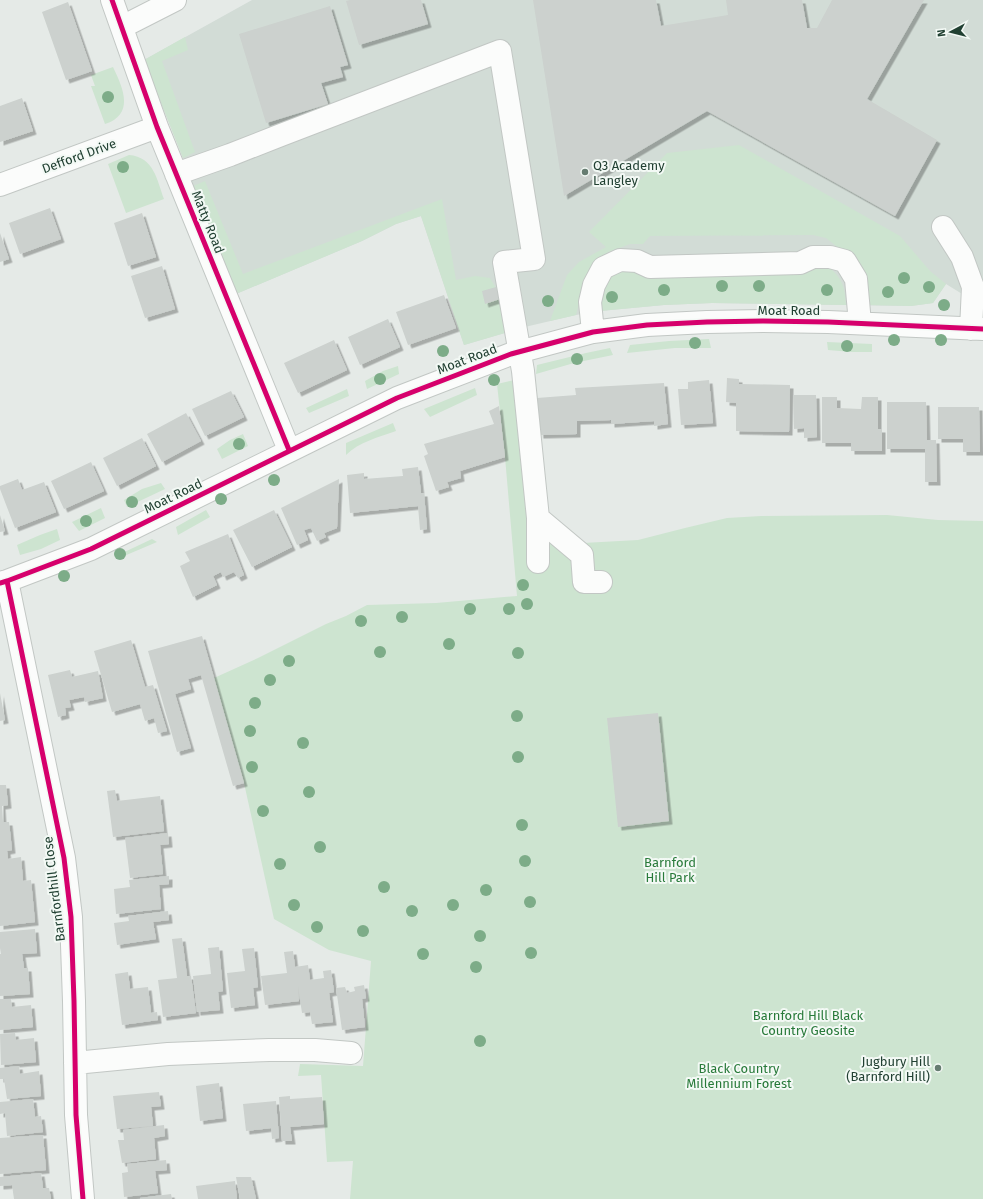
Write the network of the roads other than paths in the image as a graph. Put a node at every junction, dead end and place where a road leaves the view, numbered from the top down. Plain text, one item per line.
1 (112, 0) edge
2 (175, 0) edge
3 (122, 27) junction
4 (157, 127) junction
5 (176, 174) junction
6 (0, 185) edge
7 (943, 227) dead end
8 (860, 323) junction
9 (977, 329) edge
10 (593, 332) junction
11 (520, 351) junction
12 (289, 450) junction
13 (538, 518) junction
14 (538, 562) dead end
15 (4, 582) edge
16 (601, 582) dead end
17 (351, 1053) dead end
18 (75, 1063) junction
19 (83, 1199) edge

1 - 3 street, Matty Road
2 - 3 street
3 - 4 street, Matty Road
4 - 5 street, Matty Road
4 - 6 street, Defford Drive
5 - 11 street
5 - 12 street, Matty Road
7 - 9 street
8 - 9 street, Moat Road
8 - 10 street, Moat Road
8 - 10 street
10 - 11 street, Moat Road
11 - 12 street, Moat Road
11 - 13 street
12 - 15 street, Moat Road
13 - 14 street
13 - 16 street
15 - 18 street, Barnfordhill Close
17 - 18 street
18 - 19 street, Barnfordhill Close

